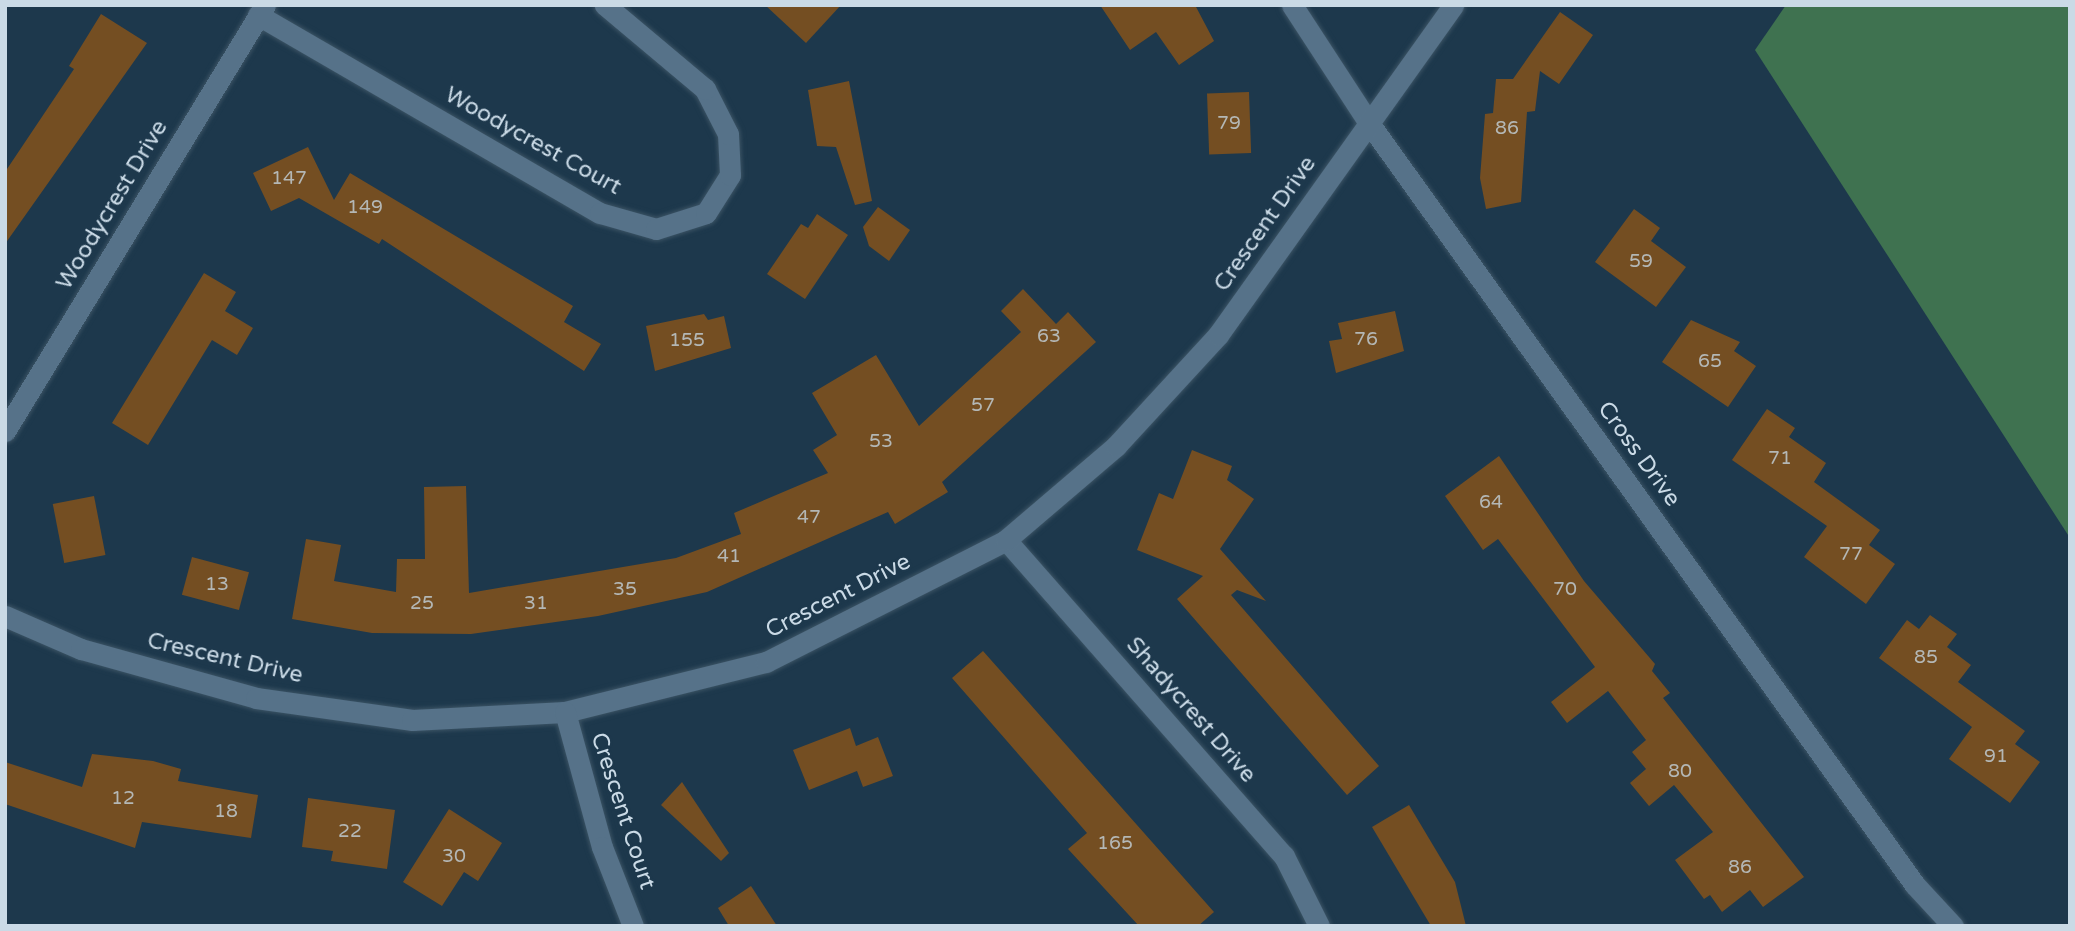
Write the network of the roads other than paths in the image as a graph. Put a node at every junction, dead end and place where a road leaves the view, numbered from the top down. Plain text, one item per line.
1 (606, 5) edge
2 (1292, 5) edge
3 (1453, 5) edge
4 (262, 10) edge
5 (1369, 123) junction
6 (5, 431) edge
7 (1006, 540) junction
8 (5, 616) edge
9 (565, 712) junction
10 (633, 926) edge
11 (1319, 926) edge
12 (1953, 926) edge

1 - 4 street, Woodycrest Court
2 - 5 street, Cross Drive
3 - 5 street, Crescent Drive
4 - 6 street, Woodycrest Drive
5 - 7 street, Crescent Drive
5 - 12 street, Cross Drive
7 - 9 street, Crescent Drive
7 - 11 street, Shadycrest Drive
8 - 9 street, Crescent Drive
9 - 10 street, Crescent Court

